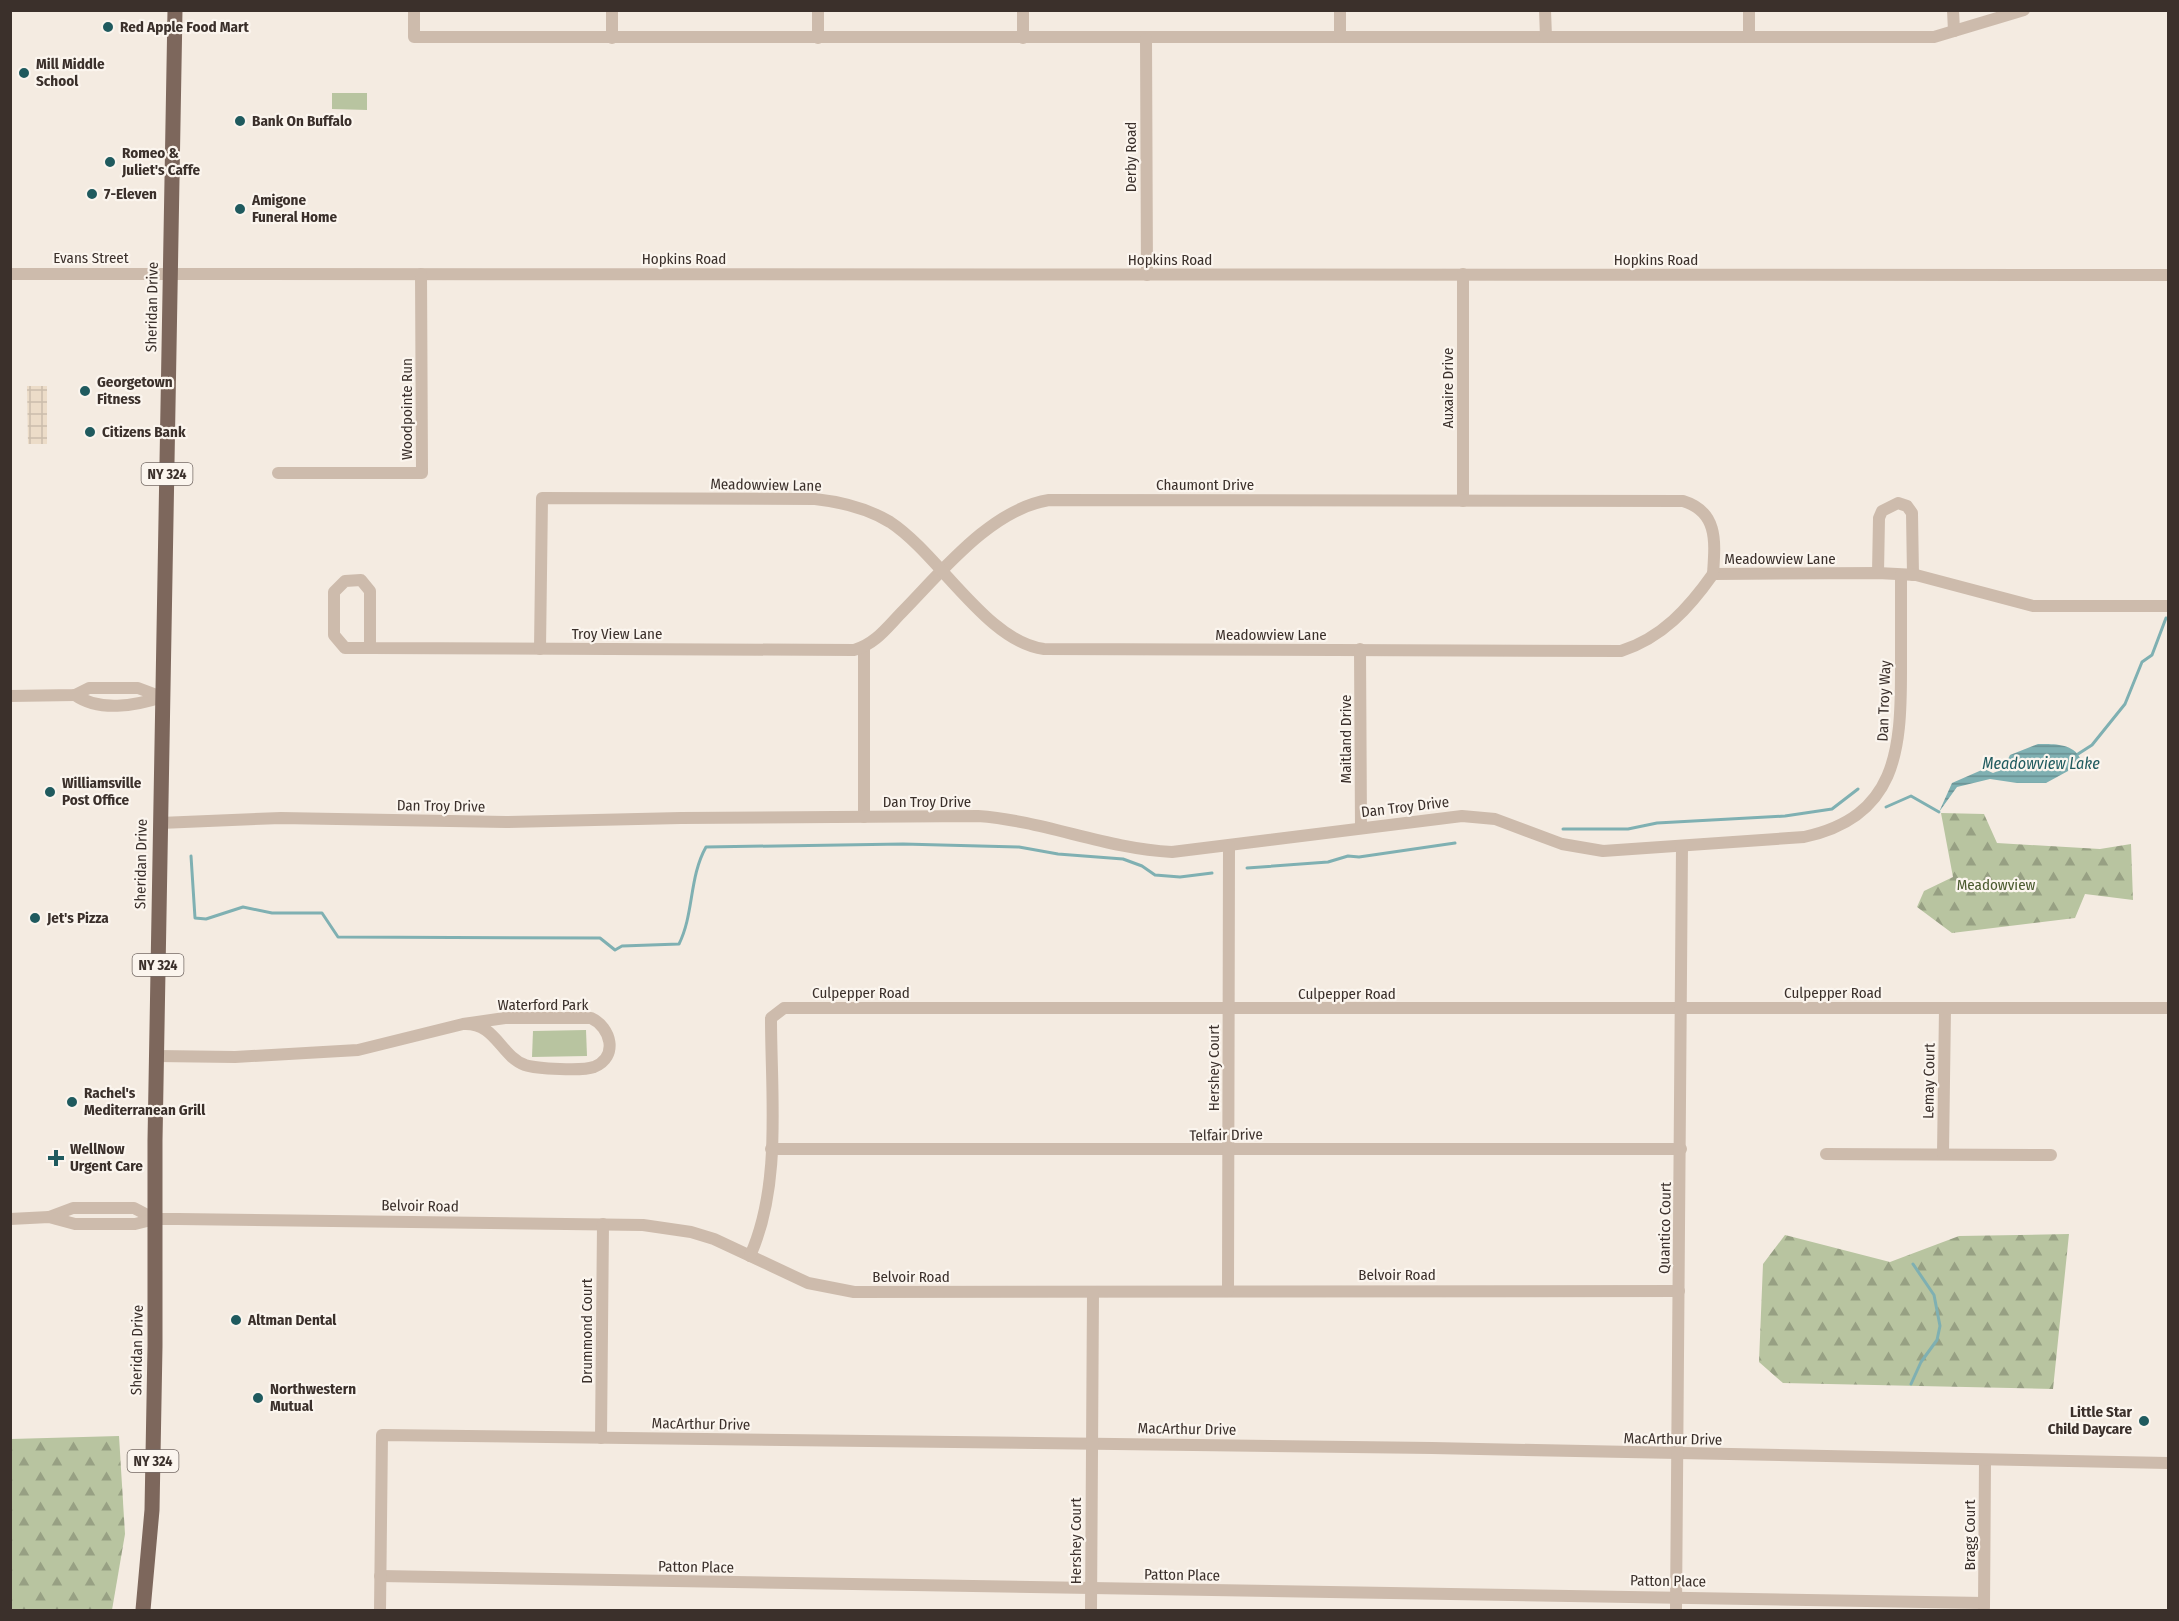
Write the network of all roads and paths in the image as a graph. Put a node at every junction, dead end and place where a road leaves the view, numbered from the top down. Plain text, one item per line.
1 (175, 10) edge
2 (414, 10) edge
3 (612, 10) edge
4 (818, 10) edge
5 (1023, 10) edge
6 (1340, 10) edge
7 (1545, 10) edge
8 (1749, 10) edge
9 (1953, 10) edge
10 (2024, 10) edge
11 (1953, 31) junction
12 (1340, 37) junction
13 (1545, 37) junction
14 (1749, 37) junction
15 (612, 38) junction
16 (818, 38) junction
17 (1023, 38) junction
18 (1146, 39) junction
19 (171, 272) junction
20 (10, 274) edge
21 (421, 274) junction
22 (1463, 274) junction
23 (1147, 275) junction
24 (2169, 275) edge
25 (278, 473) dead end
26 (1462, 501) junction
27 (942, 571) junction
28 (1878, 573) junction
29 (1713, 574) junction
30 (1907, 575) junction
31 (2169, 606) edge
32 (864, 647) junction
33 (370, 648) junction
34 (540, 649) junction
35 (1360, 649) junction
36 (10, 696) edge
37 (162, 697) junction
38 (864, 817) junction
39 (160, 823) junction
40 (1361, 828) junction
41 (1229, 846) junction
42 (1682, 846) junction
43 (1682, 1007) junction
44 (1945, 1008) junction
45 (2169, 1008) edge
46 (1229, 1009) junction
47 (463, 1024) junction
48 (157, 1056) junction
49 (771, 1149) junction
50 (1228, 1149) junction
51 (1681, 1149) junction
52 (1826, 1154) dead end
53 (1943, 1154) junction
54 (2051, 1155) dead end
55 (10, 1219) edge
56 (155, 1219) junction
57 (603, 1224) junction
58 (750, 1256) junction
59 (1228, 1291) junction
60 (1679, 1291) junction
61 (1093, 1292) junction
62 (601, 1438) junction
63 (1092, 1443) junction
64 (1677, 1455) junction
65 (1985, 1460) junction
66 (2169, 1463) edge
67 (380, 1576) junction
68 (1091, 1589) junction
69 (1677, 1596) junction
70 (1984, 1607) edge
71 (143, 1611) edge
72 (380, 1611) edge
73 (1091, 1611) edge
74 (1676, 1611) edge

1 - 19 main road, Sheridan Drive / NY 324
2 - 15 street
3 - 15 street
4 - 16 street
5 - 17 street
6 - 12 street
7 - 13 street
8 - 14 street
9 - 11 street
10 - 11 street
11 - 14 street
12 - 13 street
12 - 18 street
13 - 14 street
15 - 16 street
16 - 17 street
17 - 18 street
18 - 23 street, Derby Road
19 - 20 street, Evans Street
19 - 21 street, Hopkins Road
19 - 37 main road, Sheridan Drive / NY 324
21 - 23 street, Hopkins Road
21 - 25 street, Woodpointe Run
22 - 23 street, Hopkins Road
22 - 24 street, Hopkins Road
22 - 26 street, Auxaire Drive
26 - 27 street, Chaumont Drive
26 - 29 street, Chaumont Drive
27 - 32 street, Chaumont Drive
27 - 34 street, Meadowview Lane
27 - 35 street, Meadowview Lane
28 - 29 street, Meadowview Lane
28 - 30 street, Meadowview Lane
28 - 30 street, Dan Troy Way
29 - 35 street, Meadowview Lane
30 - 31 street, Meadowview Lane
30 - 42 street, Dan Troy Way
32 - 34 street, Troy View Lane
32 - 38 street
33 - 33 street, Troy View Lane
33 - 34 street, Troy View Lane
35 - 40 street, Maitland Drive
36 - 37 street
37 - 39 main road, Sheridan Drive / NY 324
38 - 39 street, Dan Troy Drive
38 - 41 street, Dan Troy Drive
39 - 48 main road, Sheridan Drive / NY 324
40 - 41 street, Dan Troy Drive
40 - 42 street, Dan Troy Drive
41 - 46 street, Hershey Court
42 - 43 street, Quantico Court
43 - 44 street, Culpepper Road
43 - 46 street, Culpepper Road
43 - 51 street, Quantico Court
44 - 45 street, Culpepper Road
44 - 53 street, Lemay Court
46 - 49 street, Culpepper Road
46 - 50 street, Hershey Court
47 - 47 street, Waterford Park
47 - 48 street, Waterford Park
48 - 56 main road, Sheridan Drive / NY 324
49 - 50 street, Telfair Drive
49 - 58 street, Culpepper Road
50 - 51 street, Telfair Drive
50 - 59 street, Hershey Court
51 - 60 street, Quantico Court
52 - 53 street
53 - 54 street
55 - 56 street
56 - 57 street, Belvoir Road
56 - 71 main road, Sheridan Drive / NY 324
57 - 58 street, Belvoir Road
57 - 62 street, Drummond Court
58 - 61 street, Belvoir Road
59 - 60 street, Belvoir Road
59 - 61 street, Belvoir Road
60 - 64 street, Quantico Court
61 - 63 street, Hershey Court
62 - 63 street, MacArthur Drive
62 - 67 street, MacArthur Drive
63 - 64 street, MacArthur Drive
63 - 68 street, Hershey Court
64 - 65 street, MacArthur Drive
64 - 69 street, Quantico Court
65 - 66 street, MacArthur Drive
65 - 70 street, Bragg Court
67 - 68 street, Patton Place
67 - 72 street, MacArthur Drive
68 - 69 street, Patton Place
68 - 73 street, Hershey Court
69 - 70 street, Patton Place
69 - 74 street, Quantico Court

